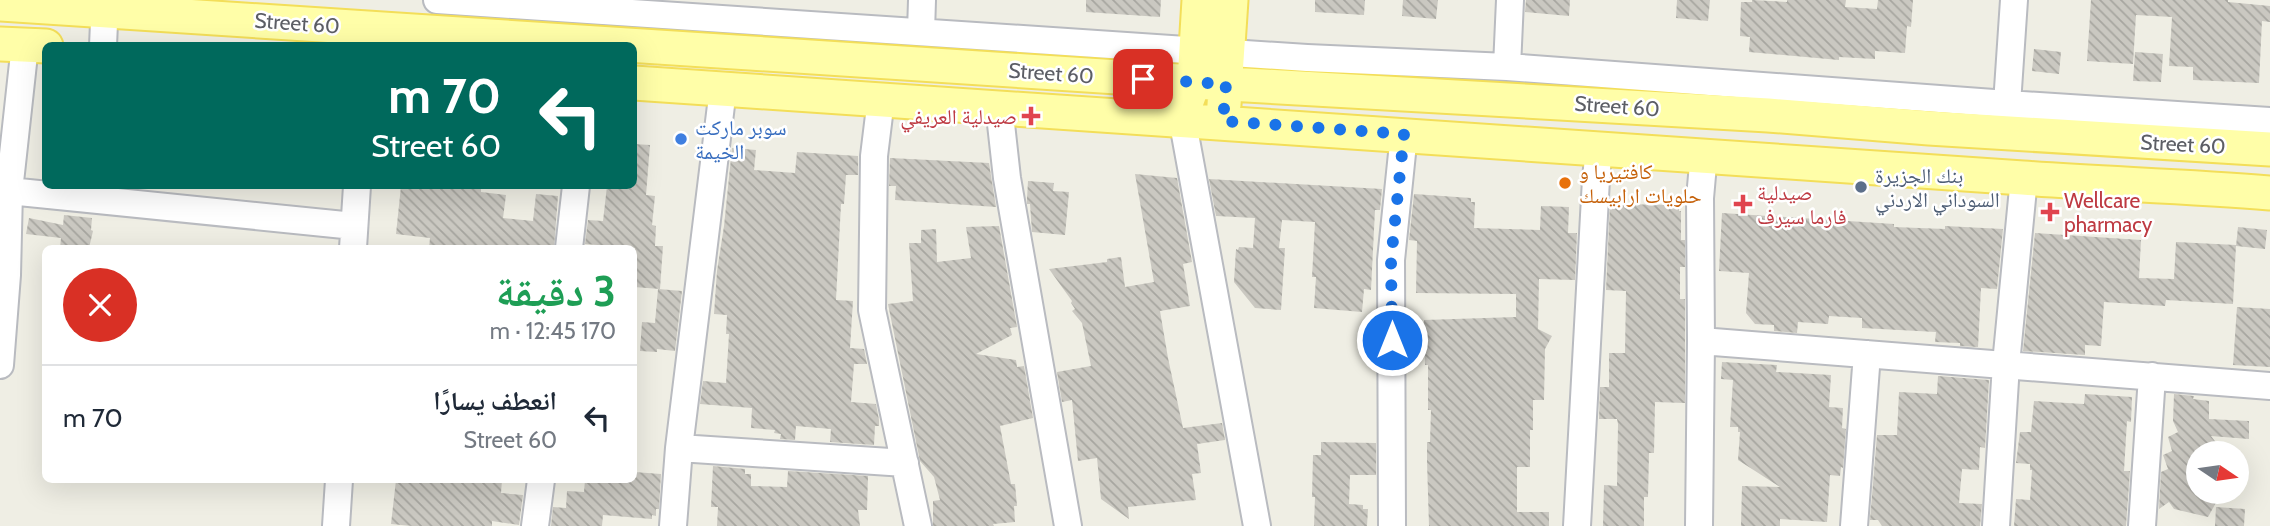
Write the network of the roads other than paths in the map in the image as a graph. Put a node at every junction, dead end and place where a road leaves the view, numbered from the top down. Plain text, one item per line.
1 (437, 0) edge
2 (922, 0) edge
3 (1199, 0) edge
4 (1231, 0) edge
5 (1510, 0) edge
6 (2014, 0) edge
7 (0, 4) edge
8 (105, 5) edge
9 (920, 32) junction
10 (103, 42) edge
11 (566, 42) edge
12 (23, 45) edge
13 (637, 45) edge
14 (653, 46) junction
15 (1211, 67) junction
16 (1507, 67) junction
17 (642, 84) edge
18 (723, 89) junction
19 (1713, 98) junction
20 (881, 99) junction
21 (2007, 104) junction
22 (999, 106) junction
23 (1182, 118) junction
24 (1223, 121) junction
25 (1404, 134) junction
26 (2264, 139) edge
27 (2204, 145) junction
28 (1599, 147) junction
29 (1704, 153) junction
30 (2024, 178) junction
31 (2201, 188) junction
32 (357, 189) edge
33 (576, 189) edge
34 (9, 191) junction
35 (2260, 192) edge
36 (353, 237) edge
37 (569, 245) edge
38 (3, 275) edge
39 (1701, 341) junction
40 (1867, 354) junction
41 (2006, 364) junction
42 (0, 365) edge
43 (2151, 376) junction
44 (2270, 386) edge
45 (679, 447) junction
46 (905, 463) junction
47 (339, 483) edge
48 (541, 483) edge
49 (336, 526) edge
50 (535, 526) edge
51 (673, 526) edge
52 (918, 526) edge
53 (1068, 526) edge
54 (1257, 526) edge
55 (1392, 526) edge
56 (1577, 526) edge
57 (1699, 526) edge
58 (1854, 526) edge
59 (1996, 526) edge
60 (2142, 526) edge

1 - 9 street
2 - 9 street
3 - 15 main road
4 - 15 main road
5 - 16 street
6 - 21 street
7 - 8 main road, Street 60
8 - 10 street
8 - 11 main road, Street 60
9 - 15 street
12 - 34 street
13 - 14 main road, Street 60
14 - 15 main road, Street 60
14 - 17 main road
15 - 16 street
15 - 19 main road, Street 60
15 - 23 main road
15 - 24 main road
16 - 19 street
17 - 18 main road, Street 60
18 - 20 main road, Street 60
18 - 45 street
19 - 21 street
19 - 27 main road, Street 60
20 - 22 main road, Street 60
20 - 46 street
21 - 26 street
22 - 23 main road, Street 60
22 - 53 street
23 - 24 main road, Street 60
23 - 54 street
24 - 25 main road, Street 60
25 - 28 main road, Street 60
25 - 55 street
26 - 27 main road, Street 60
26 - 35 main road
27 - 31 main road
28 - 29 main road, Street 60
28 - 56 street
29 - 30 main road, Street 60
29 - 39 street
30 - 31 main road, Street 60
30 - 41 street
31 - 35 main road, Street 60
32 - 36 street
33 - 37 street
34 - 36 street
34 - 38 street
38 - 42 street
39 - 40 street
39 - 57 street
40 - 41 street
40 - 58 street
41 - 43 street
41 - 59 street
43 - 44 street
43 - 60 street
45 - 46 street
45 - 51 street
46 - 52 street
47 - 49 street
48 - 50 street

